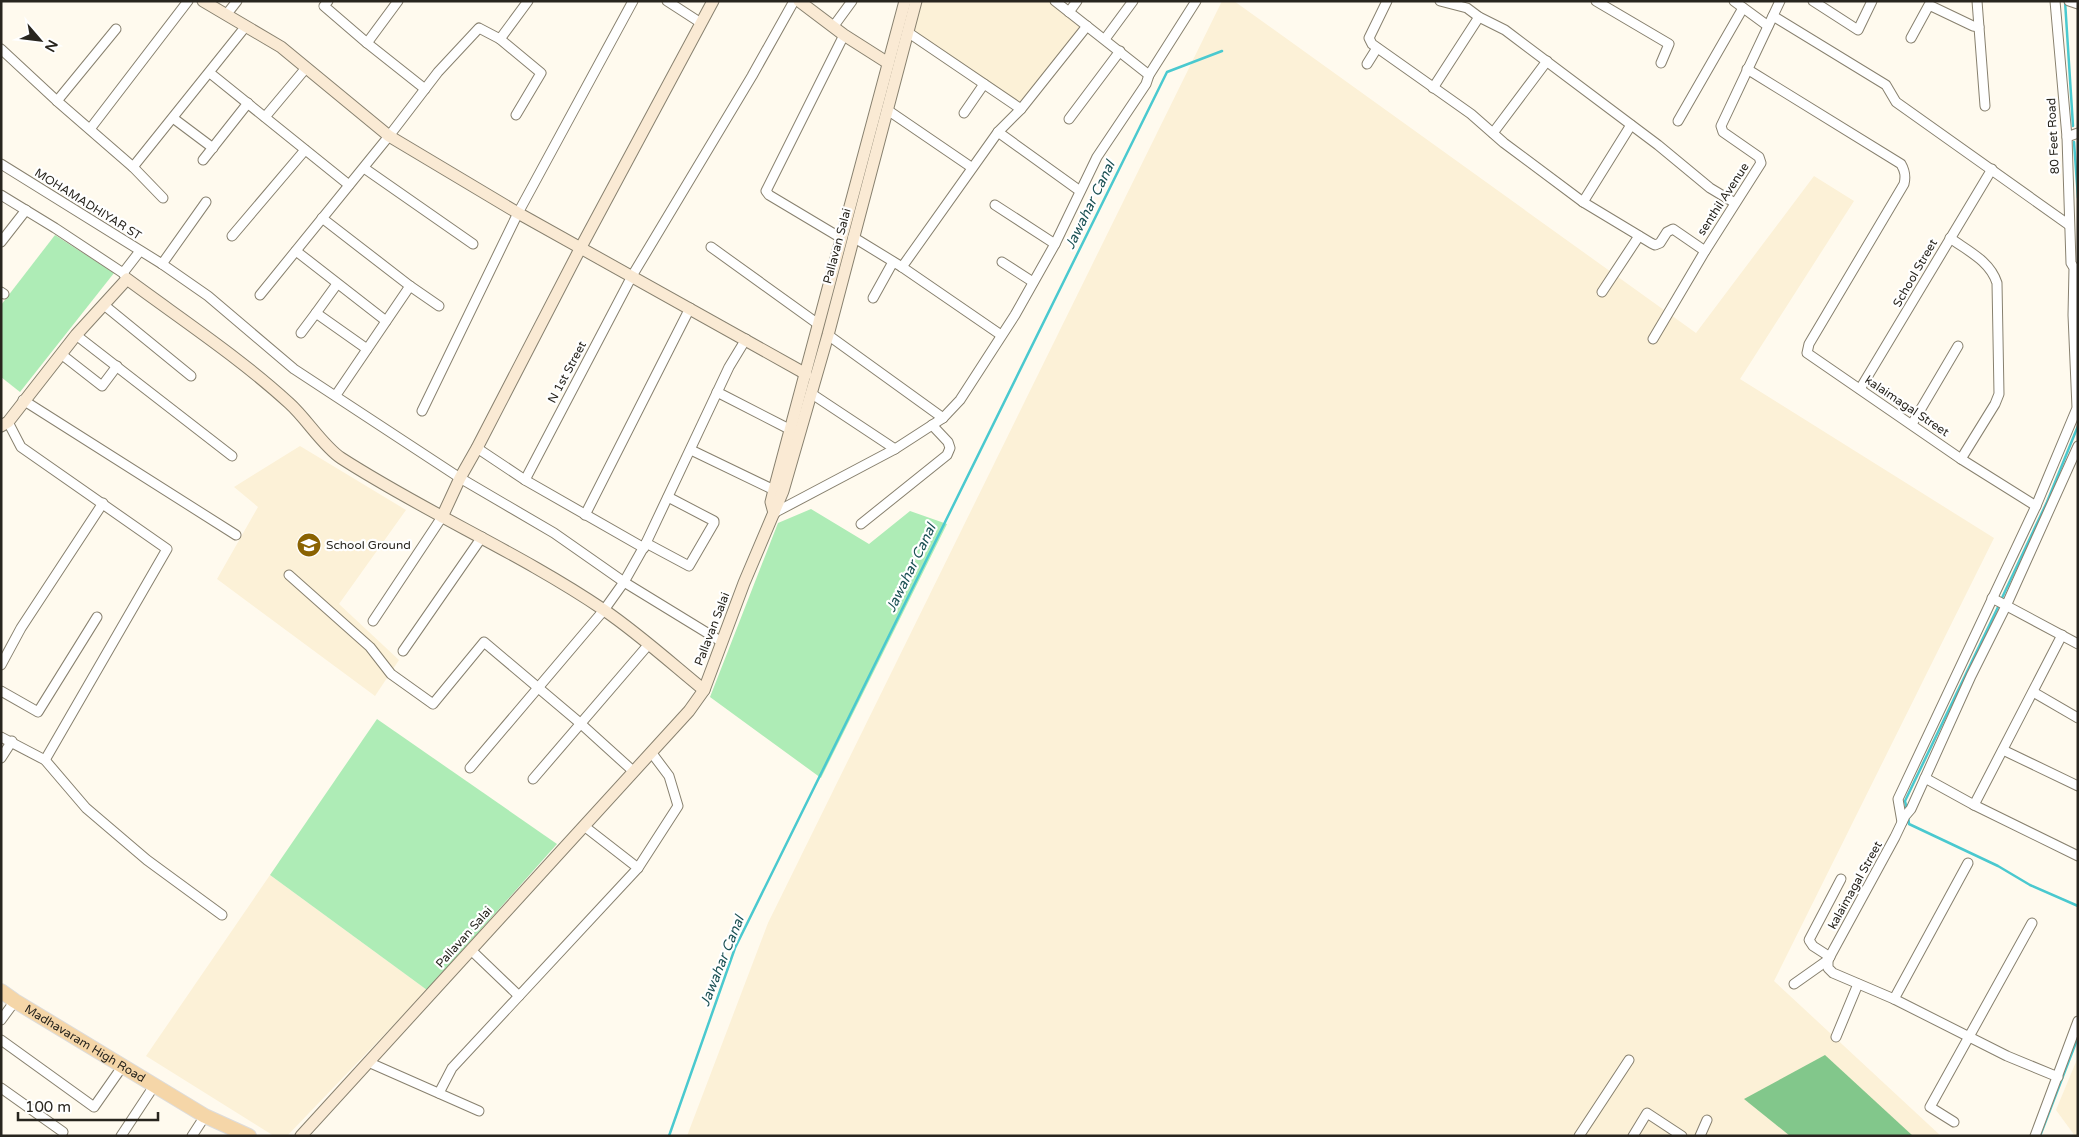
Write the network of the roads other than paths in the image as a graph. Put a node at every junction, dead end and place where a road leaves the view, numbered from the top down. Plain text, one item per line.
1 (188, 1) edge
2 (203, 1) edge
3 (237, 1) edge
4 (328, 1) edge
5 (398, 1) edge
6 (528, 1) edge
7 (633, 1) edge
8 (667, 1) edge
9 (713, 1) edge
10 (794, 1) edge
11 (799, 1) edge
12 (852, 1) edge
13 (905, 1) edge
14 (916, 1) edge
15 (1054, 1) edge
16 (1077, 1) edge
17 (1133, 1) edge
18 (1196, 1) edge
19 (1387, 1) edge
20 (1440, 1) edge
21 (1596, 1) edge
22 (1734, 1) edge
23 (1780, 1) edge
24 (1813, 1) edge
25 (1872, 1) edge
26 (1977, 1) edge
27 (2055, 1) edge
28 (2070, 1) edge
29 (2078, 3) edge
30 (1469, 5) edge
31 (1743, 8) junction
32 (2078, 8) edge
33 (1069, 12) junction
34 (226, 15) junction
35 (1773, 16) junction
36 (1479, 17) junction
37 (701, 23) junction
38 (246, 26) junction
39 (1087, 26) junction
40 (1768, 26) junction
41 (833, 27) junction
42 (1979, 27) junction
43 (116, 29) dead end
44 (909, 33) junction
45 (844, 35) junction
46 (1912, 38) dead end
47 (500, 39) junction
48 (1105, 39) junction
49 (367, 43) junction
50 (1, 48) edge
51 (1377, 48) junction
52 (1120, 51) junction
53 (1546, 61) junction
54 (888, 63) junction
55 (1661, 63) dead end
56 (1367, 64) dead end
57 (306, 68) junction
58 (1747, 69) junction
59 (210, 73) junction
60 (1149, 75) junction
61 (984, 84) junction
62 (1433, 88) junction
63 (425, 89) junction
64 (57, 101) junction
65 (248, 103) junction
66 (1985, 106) dead end
67 (1021, 109) junction
68 (888, 111) junction
69 (964, 114) dead end
70 (516, 115) dead end
71 (265, 117) junction
72 (173, 118) junction
73 (1069, 119) dead end
74 (1678, 120) dead end
75 (1631, 125) junction
76 (90, 129) junction
77 (998, 132) junction
78 (1493, 133) junction
79 (2073, 134) edge
80 (389, 136) junction
81 (213, 148) junction
82 (305, 150) junction
83 (203, 160) dead end
84 (1, 164) edge
85 (133, 167) junction
86 (971, 167) junction
87 (364, 168) junction
88 (1992, 169) junction
89 (349, 185) junction
90 (1080, 191) junction
91 (1, 195) edge
92 (163, 198) dead end
93 (206, 202) dead end
94 (1583, 202) junction
95 (1735, 203) junction
96 (995, 205) dead end
97 (26, 210) junction
98 (518, 212) junction
99 (322, 218) junction
100 (2068, 225) junction
101 (232, 236) dead end
102 (1639, 236) junction
103 (853, 237) junction
104 (841, 238) junction
105 (1950, 238) junction
106 (1, 242) edge
107 (473, 244) dead end
108 (1055, 244) junction
109 (581, 247) junction
110 (711, 247) dead end
111 (140, 251) junction
112 (296, 251) junction
113 (1705, 251) junction
114 (893, 262) junction
115 (1002, 262) dead end
116 (162, 264) junction
117 (902, 268) junction
118 (2076, 269) edge
119 (125, 276) junction
120 (632, 276) junction
121 (1033, 282) junction
122 (337, 284) junction
123 (410, 286) junction
124 (1602, 292) dead end
125 (260, 295) dead end
126 (873, 298) dead end
127 (104, 304) junction
128 (439, 306) dead end
129 (690, 308) junction
130 (316, 313) junction
131 (386, 321) junction
132 (818, 324) junction
133 (301, 333) dead end
134 (76, 335) junction
135 (828, 335) junction
136 (1001, 335) junction
137 (746, 339) junction
138 (1654, 339) dead end
139 (1958, 346) dead end
140 (367, 349) junction
141 (61, 354) junction
142 (117, 366) junction
143 (806, 374) junction
144 (190, 376) dead end
145 (1860, 389) junction
146 (717, 392) junction
147 (812, 394) junction
148 (336, 395) junction
149 (24, 400) junction
150 (422, 411) dead end
151 (943, 418) junction
152 (4, 424) edge
153 (1912, 424) junction
154 (932, 425) junction
155 (791, 430) junction
156 (2078, 446) edge
157 (477, 448) junction
158 (895, 449) junction
159 (691, 450) junction
160 (232, 456) dead end
161 (1961, 459) junction
162 (2068, 470) junction
163 (2078, 475) edge
164 (460, 478) junction
165 (525, 480) junction
166 (774, 490) junction
167 (668, 497) junction
168 (104, 503) junction
169 (2036, 506) junction
170 (774, 512) junction
171 (585, 515) junction
172 (442, 517) junction
173 (861, 524) dead end
174 (236, 534) dead end
175 (482, 537) junction
176 (645, 545) junction
177 (289, 575) dead end
178 (624, 582) junction
179 (1993, 599) junction
180 (2005, 605) junction
181 (604, 610) junction
182 (97, 617) dead end
183 (373, 621) dead end
184 (2078, 632) edge
185 (2062, 635) junction
186 (722, 642) junction
187 (2075, 643) edge
188 (649, 644) junction
189 (403, 651) dead end
190 (1, 665) edge
191 (538, 687) junction
192 (704, 690) junction
193 (1, 691) edge
194 (2033, 692) junction
195 (2078, 718) edge
196 (580, 723) junction
197 (1, 736) edge
198 (12, 742) junction
199 (2003, 750) junction
200 (651, 752) junction
201 (1, 758) edge
202 (45, 760) junction
203 (470, 768) dead end
204 (633, 771) junction
205 (1925, 778) junction
206 (533, 779) dead end
207 (2078, 786) edge
208 (1974, 806) junction
209 (1906, 816) junction
210 (584, 826) junction
211 (2078, 856) edge
212 (1968, 863) dead end
213 (638, 868) junction
214 (1841, 879) dead end
215 (222, 915) dead end
216 (2032, 924) dead end
217 (471, 950) junction
218 (1829, 958) junction
219 (1794, 984) dead end
220 (1858, 984) junction
221 (1, 991) edge
222 (519, 996) junction
223 (1894, 999) junction
224 (15, 1001) junction
225 (1, 1020) edge
226 (2078, 1021) edge
227 (1969, 1036) junction
228 (1836, 1037) dead end
229 (1, 1040) edge
230 (1629, 1060) dead end
231 (368, 1062) junction
232 (122, 1067) junction
233 (2058, 1077) junction
234 (154, 1086) junction
235 (1, 1088) edge
236 (439, 1093) junction
237 (479, 1111) dead end
238 (205, 1116) junction
239 (1707, 1120) dead end
240 (1954, 1122) dead end
241 (63, 1132) dead end
242 (121, 1136) edge
243 (192, 1136) edge
244 (249, 1136) edge
245 (301, 1136) edge
246 (1579, 1136) edge
247 (1633, 1136) edge
248 (1682, 1136) edge
249 (1700, 1136) edge
250 (2035, 1136) edge

1 - 76 street
2 - 34 street
3 - 34 street
4 - 49 street
5 - 49 street
6 - 47 street
7 - 98 street
8 - 37 street
9 - 37 street
10 - 120 street, N 1st Street
11 - 41 street
12 - 41 street
13 - 54 street
14 - 44 street, Pallavan Salai
15 - 33 street
16 - 33 street
17 - 48 street
18 - 60 street
19 - 51 street
20 - 30 street
21 - 55 street
22 - 31 street
23 - 35 street, senthil Avenue
24 - 25 street
26 - 42 street
27 - 79 street, 80 Feet Road
28 - 29 street
29 - 32 street
30 - 36 street
31 - 40 street
31 - 74 street
33 - 39 street
34 - 38 street
35 - 40 street, senthil Avenue
35 - 88 street
36 - 53 street
36 - 62 street
37 - 109 street
38 - 57 street
38 - 59 street
39 - 48 street
39 - 67 street
40 - 58 street, senthil Avenue
41 - 45 street
42 - 46 street
42 - 66 street
43 - 64 street
44 - 61 street
44 - 68 street, Pallavan Salai
45 - 54 street
45 - 104 street
47 - 63 street
47 - 70 street
48 - 52 street
49 - 63 street
50 - 64 street
51 - 56 street
51 - 62 street
52 - 60 street
52 - 73 street
53 - 75 street
53 - 78 street
54 - 104 street
57 - 71 street
57 - 80 street
58 - 95 street, senthil Avenue
58 - 145 street, kalaimagal Street
59 - 65 street
59 - 72 street
60 - 90 street
61 - 67 street
61 - 69 street
62 - 78 street
63 - 80 street
64 - 76 street
65 - 71 street
65 - 81 street
67 - 77 street
68 - 86 street
68 - 103 street, Pallavan Salai
71 - 82 street
72 - 81 street
72 - 85 street
75 - 94 street
75 - 95 street
76 - 85 street
77 - 86 street
77 - 90 street
78 - 94 street
79 - 100 street, 80 Feet Road
80 - 87 street
80 - 98 street
81 - 83 street
82 - 89 street
82 - 101 street
84 - 111 street, MOHAMADHIYAR ST
85 - 92 street
86 - 117 street
87 - 89 street
87 - 107 street
88 - 100 street
88 - 105 street, School Street
89 - 99 street
90 - 108 street
91 - 97 street
93 - 116 street
94 - 102 street
95 - 113 street, senthil Avenue
96 - 108 street
97 - 106 street
97 - 119 street
98 - 109 street
98 - 150 street
99 - 112 street
99 - 123 street
100 - 118 street, 80 Feet Road
102 - 113 street
102 - 124 street
103 - 114 street
103 - 135 street, Pallavan Salai
104 - 132 street
105 - 145 street, School Street
105 - 161 street
108 - 121 street
109 - 120 street
109 - 157 street
110 - 132 street
111 - 116 street, MOHAMADHIYAR ST
111 - 119 street
112 - 122 street
112 - 125 street
113 - 138 street, senthil Avenue
114 - 117 street
114 - 126 street
115 - 121 street
116 - 148 street, MOHAMADHIYAR ST
117 - 136 street
118 - 169 street, 80 Feet Road
119 - 127 street
119 - 172 street
120 - 129 street
120 - 165 street, N 1st Street
121 - 136 street
122 - 130 street
122 - 131 street
123 - 128 street
123 - 131 street
127 - 134 street
127 - 144 street
129 - 137 street
129 - 171 street
130 - 133 street
130 - 140 street
131 - 140 street
132 - 143 street
134 - 141 street
134 - 142 street
135 - 147 street, Pallavan Salai
135 - 151 street
136 - 151 street
137 - 143 street
137 - 146 street
139 - 153 street
140 - 148 street
141 - 142 street
141 - 149 street
142 - 160 street
143 - 155 street
145 - 153 street, kalaimagal Street
146 - 155 street
146 - 159 street
147 - 158 street
147 - 170 street, Pallavan Salai
148 - 164 street, MOHAMADHIYAR ST
149 - 152 street
149 - 174 street
151 - 154 street
152 - 168 street
153 - 161 street, kalaimagal Street
154 - 158 street
154 - 173 street
155 - 166 street
156 - 162 street
157 - 164 street
157 - 165 street
158 - 170 street
159 - 166 street
159 - 167 street
161 - 169 street, kalaimagal Street
162 - 163 street
162 - 180 street, kalaimagal Street
164 - 172 street
164 - 178 street, MOHAMADHIYAR ST
165 - 171 street
166 - 170 street
167 - 176 street
167 - 176 street
168 - 190 street
168 - 202 street
169 - 179 street
170 - 186 street, Pallavan Salai
171 - 176 street
172 - 175 street
172 - 183 street
175 - 181 street
175 - 189 street
176 - 178 street
177 - 191 street
178 - 181 street
178 - 186 street, MOHAMADHIYAR ST
179 - 180 street
179 - 209 street
180 - 185 street
180 - 205 street, kalaimagal Street
181 - 188 street
181 - 191 street
182 - 193 street
184 - 187 street
185 - 187 street
185 - 194 street
186 - 192 street, Pallavan Salai
188 - 192 street
188 - 196 street
191 - 196 street
191 - 203 street
192 - 200 street, Pallavan Salai
194 - 195 street
194 - 199 street
196 - 204 street
196 - 206 street
197 - 198 street
198 - 201 street
198 - 202 street
199 - 207 street
199 - 208 street
200 - 204 street, Pallavan Salai
200 - 213 street
202 - 215 street
204 - 210 street, Pallavan Salai
205 - 208 street
205 - 209 street, kalaimagal Street
208 - 211 street
209 - 218 street, kalaimagal Street
210 - 213 street
210 - 217 street, Pallavan Salai
212 - 223 street
213 - 222 street
214 - 218 street
216 - 227 street
217 - 222 street
217 - 231 street, Pallavan Salai
218 - 219 street
218 - 220 street
220 - 223 street
220 - 228 street
221 - 224 main road, Madhavaram High Road
222 - 236 street
223 - 227 street
224 - 225 street
224 - 232 main road, Madhavaram High Road
226 - 233 street
227 - 233 street
227 - 240 street
229 - 232 street
230 - 246 street
231 - 236 street
231 - 245 street, Pallavan Salai
232 - 234 main road, Madhavaram High Road
233 - 250 street
234 - 238 main road, Madhavaram High Road
234 - 242 street
235 - 241 street
236 - 237 street
238 - 243 street
238 - 244 main road, Madhavaram High Road
239 - 249 street
247 - 248 street

